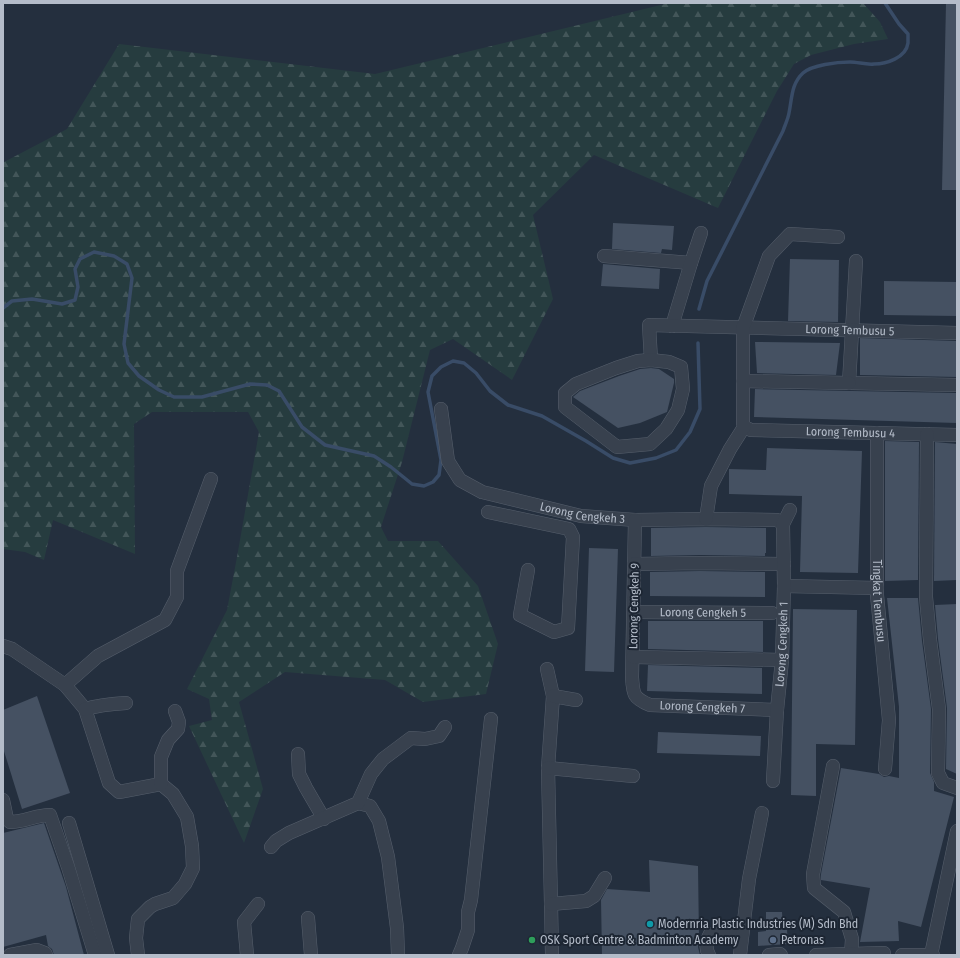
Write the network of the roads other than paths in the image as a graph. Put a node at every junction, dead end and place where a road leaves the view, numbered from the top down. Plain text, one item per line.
1 (701, 233) dead end
2 (838, 237) dead end
3 (604, 256) dead end
4 (856, 261) dead end
5 (691, 263) junction
6 (672, 326) junction
7 (743, 328) junction
8 (853, 331) junction
9 (957, 333) edge
10 (651, 360) junction
11 (743, 380) junction
12 (849, 383) junction
13 (957, 385) edge
14 (441, 409) dead end
15 (744, 427) junction
16 (877, 433) junction
17 (927, 434) junction
18 (957, 435) edge
19 (211, 479) dead end
20 (539, 506) junction
21 (790, 510) dead end
22 (488, 512) dead end
23 (706, 519) junction
24 (635, 520) junction
25 (535, 523) junction
26 (783, 524) junction
27 (634, 564) junction
28 (784, 564) junction
29 (528, 570) dead end
30 (784, 586) junction
31 (877, 588) junction
32 (634, 612) junction
33 (772, 612) dead end
34 (3, 646) edge
35 (633, 657) junction
36 (782, 660) junction
37 (548, 669) dead end
38 (65, 685) junction
39 (633, 692) joint
40 (553, 696) junction
41 (576, 700) dead end
42 (126, 703) dead end
43 (85, 709) junction
44 (777, 710) junction
45 (175, 711) dead end
46 (491, 719) dead end
47 (445, 727) dead end
48 (298, 754) dead end
49 (833, 766) dead end
50 (548, 768) junction
51 (885, 769) dead end
52 (633, 776) dead end
53 (773, 781) dead end
54 (161, 784) junction
55 (957, 788) edge
56 (3, 800) edge
57 (358, 803) junction
58 (762, 813) dead end
59 (324, 818) junction
60 (69, 823) dead end
61 (957, 831) edge
62 (271, 847) dead end
63 (605, 878) dead end
64 (258, 904) dead end
65 (552, 904) junction
66 (308, 918) dead end
67 (742, 935) junction
68 (884, 953) dead end
69 (851, 954) edge
70 (10, 955) edge
71 (46, 955) edge
72 (95, 955) edge
73 (108, 955) edge
74 (138, 955) edge
75 (247, 955) edge
76 (312, 955) edge
77 (398, 955) edge
78 (459, 955) edge
79 (552, 955) edge
80 (709, 955) edge
81 (740, 955) edge
82 (769, 955) edge
83 (781, 955) edge
84 (816, 955) edge
85 (902, 955) edge
86 (932, 955) edge

1 - 5 street
2 - 7 street
3 - 5 street
4 - 8 street
5 - 6 street
6 - 7 street, Lorong Tembusu 5
6 - 10 street, Lorong Tembusu 5
7 - 8 street, Lorong Tembusu 5
7 - 11 street
8 - 9 street, Lorong Tembusu 5
8 - 12 street
10 - 10 street
11 - 12 street
11 - 15 street
12 - 13 street
14 - 20 street, Lorong Cengkeh 3
15 - 16 street, Lorong Tembusu 4
15 - 23 street
16 - 17 street, Lorong Tembusu 4
16 - 31 street, Tingkat Tembusu
17 - 18 street, Lorong Tembusu 4
17 - 55 street
19 - 38 street
20 - 24 street, Lorong Cengkeh 3
20 - 25 street
21 - 26 street, Lorong Cengkeh 1
22 - 25 street
23 - 24 street, Lorong Cengkeh 3
23 - 26 street, Lorong Cengkeh 3
24 - 27 street, Lorong Cengkeh 9
25 - 29 street
26 - 28 street, Lorong Cengkeh 1
27 - 28 street
27 - 32 street, Lorong Cengkeh 9
28 - 30 street, Lorong Cengkeh 1
30 - 31 street
30 - 36 street, Lorong Cengkeh 1
31 - 51 street, Tingkat Tembusu
32 - 33 street, Lorong Cengkeh 5
32 - 35 street, Lorong Cengkeh 9
34 - 38 street
35 - 36 street
35 - 39 street, Lorong Cengkeh 9
36 - 44 street, Lorong Cengkeh 1
37 - 40 street
38 - 43 street
39 - 44 street, Lorong Cengkeh 7
40 - 41 street
40 - 50 street
42 - 43 street
43 - 54 street
44 - 53 street, Lorong Cengkeh 1
45 - 54 street
46 - 78 street
47 - 57 street
48 - 59 street
49 - 69 street
50 - 52 street
50 - 65 street
54 - 74 street
56 - 72 street
57 - 59 street
57 - 77 street
58 - 67 street
59 - 62 street
60 - 73 street
61 - 86 street
63 - 65 street
64 - 75 street
65 - 79 street
66 - 76 street
67 - 80 street
67 - 81 street
68 - 69 street
69 - 84 street
70 - 71 street
82 - 83 street
85 - 86 street

